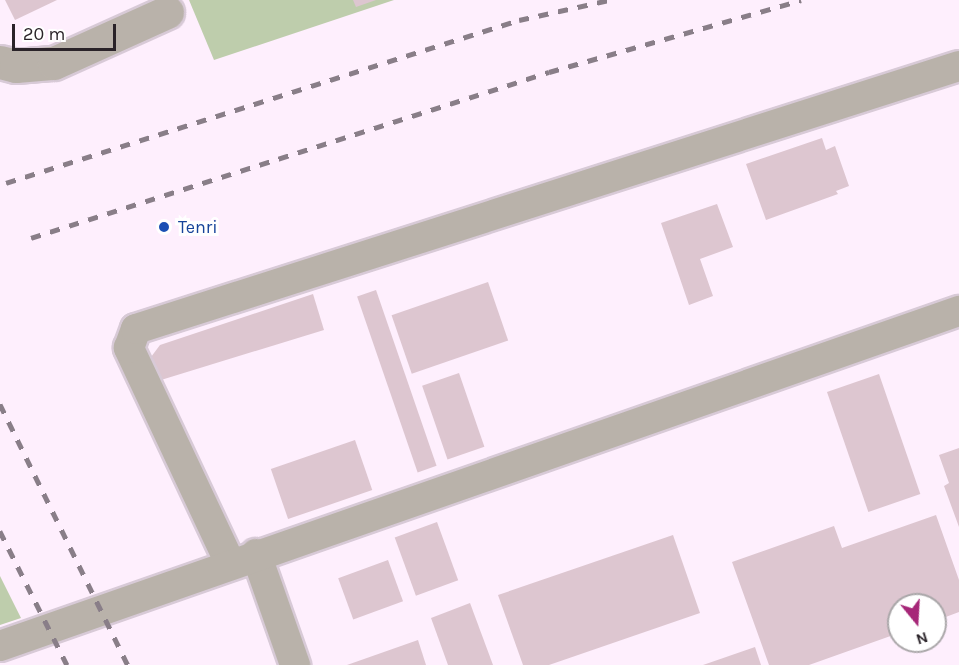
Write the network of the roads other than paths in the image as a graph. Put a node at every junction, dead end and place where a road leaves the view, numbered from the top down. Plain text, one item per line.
1 (164, 6) edge
2 (0, 62) edge
3 (959, 66) edge
4 (959, 312) edge
5 (243, 558) junction
6 (0, 646) edge
7 (295, 665) edge

1 - 2 street
3 - 5 street
4 - 5 street
5 - 6 street
5 - 7 street

